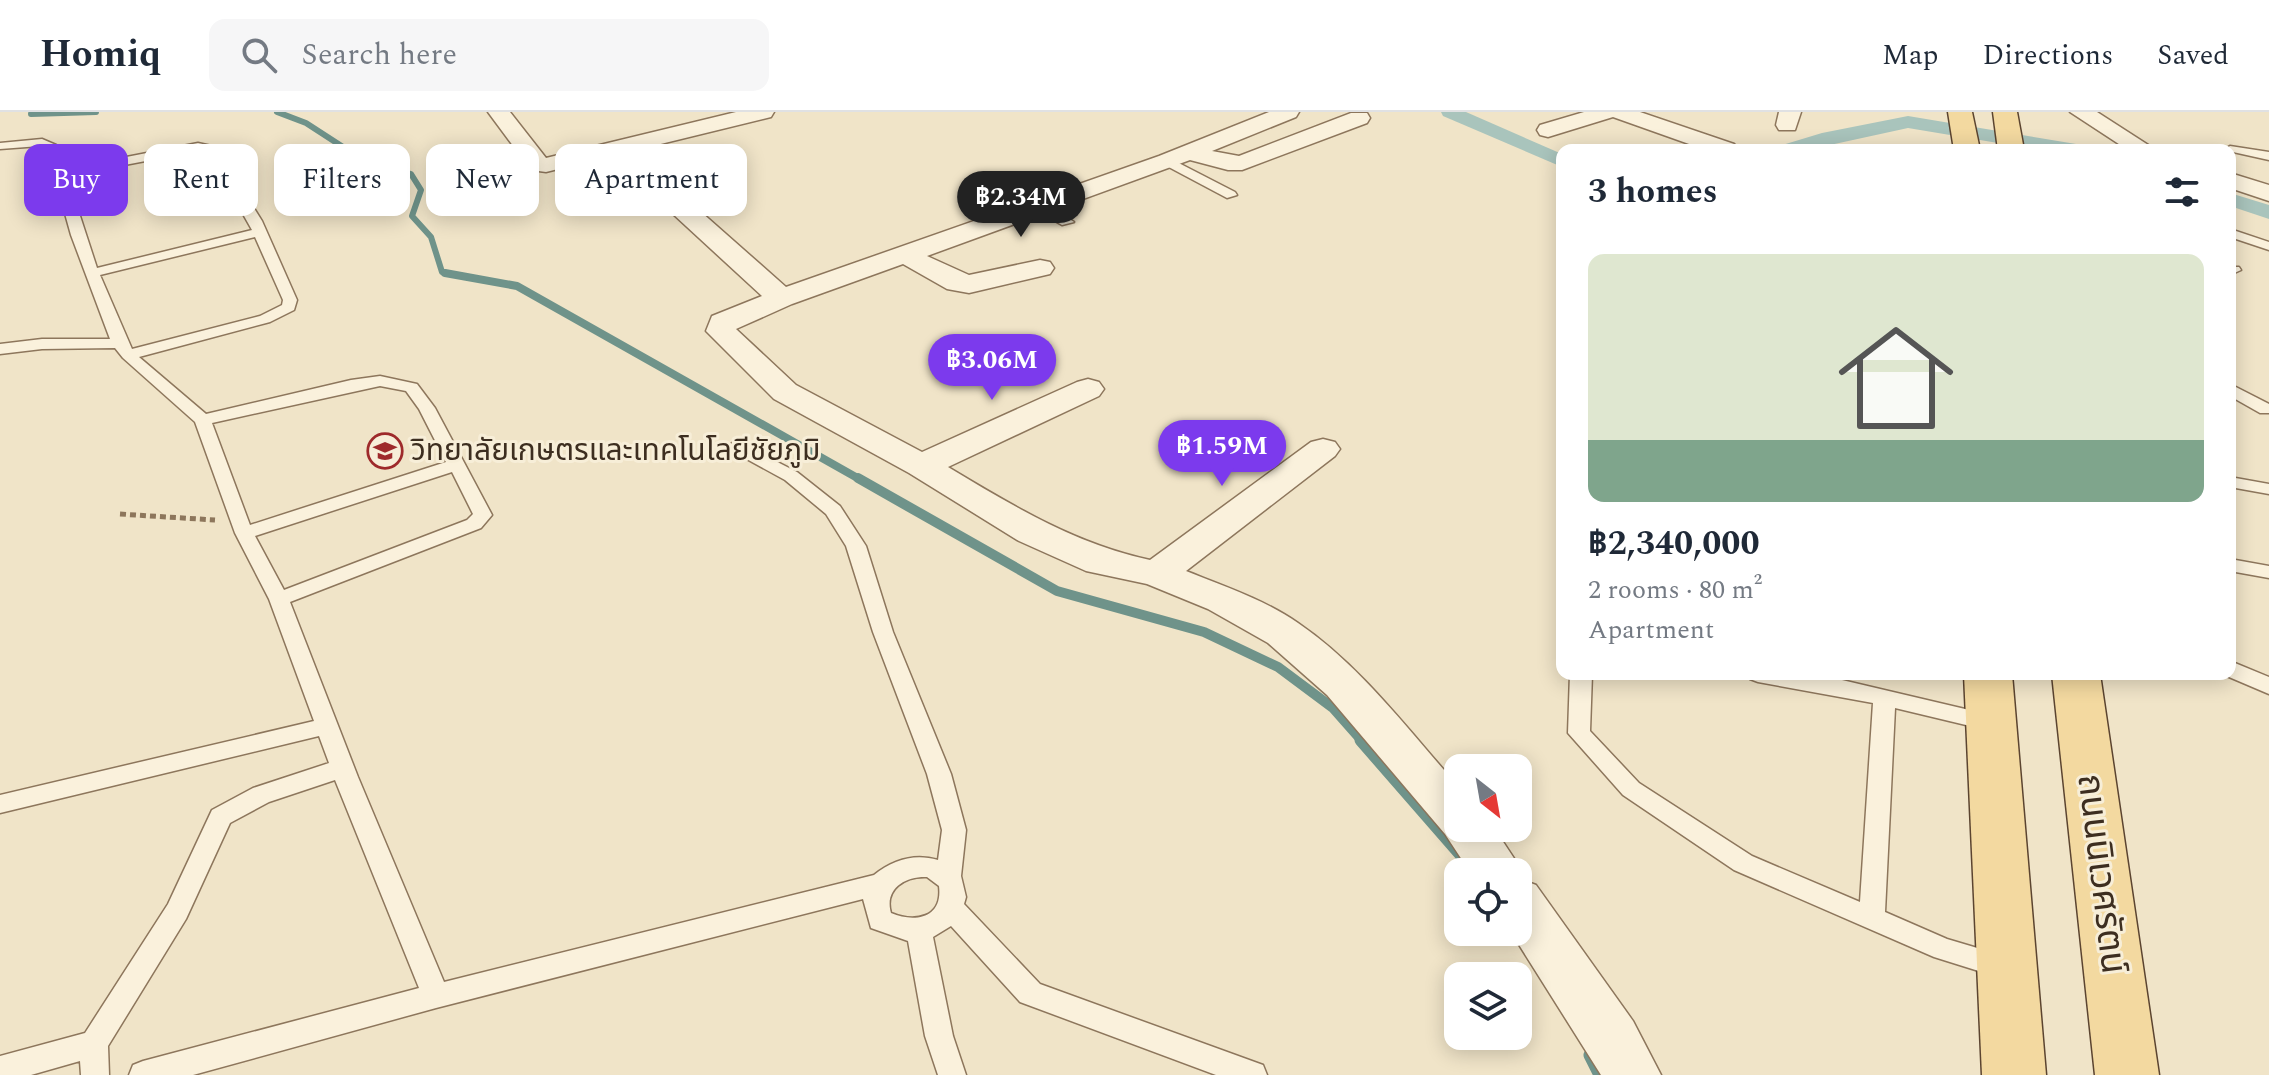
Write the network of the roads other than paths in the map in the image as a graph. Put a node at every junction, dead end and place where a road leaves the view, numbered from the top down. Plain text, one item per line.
1 (499, 112) edge
2 (763, 112) edge
3 (1288, 112) edge
4 (1607, 112) edge
5 (1662, 112) edge
6 (1960, 112) edge
7 (2005, 112) edge
8 (2081, 112) edge
9 (1630, 116) edge
10 (1359, 118) dead end
11 (1548, 130) dead end
12 (636, 144) edge
13 (1711, 144) edge
14 (1966, 144) edge
15 (2010, 144) edge
16 (2134, 144) edge
17 (24, 145) edge
18 (0, 146) edge
19 (2236, 151) edge
20 (1178, 156) junction
21 (2269, 156) edge
22 (128, 161) edge
23 (555, 164) edge
24 (2236, 182) edge
25 (2269, 193) edge
26 (1231, 195) dead end
27 (1039, 206) junction
28 (74, 216) edge
29 (691, 216) edge
30 (1067, 222) dead end
31 (260, 232) junction
32 (2236, 235) edge
33 (2269, 246) edge
34 (904, 254) junction
35 (1040, 268) dead end
36 (93, 273) junction
37 (782, 298) junction
38 (0, 349) edge
39 (124, 349) junction
40 (1088, 389) dead end
41 (2236, 392) edge
42 (2266, 409) dead end
43 (203, 420) junction
44 (738, 447) dead end
45 (1323, 449) dead end
46 (458, 464) junction
47 (921, 466) junction
48 (2236, 483) edge
49 (2269, 489) edge
50 (242, 527) junction
51 (2236, 566) edge
52 (2269, 572) edge
53 (1157, 574) junction
54 (279, 599) junction
55 (2236, 672) edge
56 (1581, 680) edge
57 (1798, 680) edge
58 (2077, 680) edge
59 (2269, 686) edge
60 (1884, 698) junction
61 (1990, 698) edge
62 (327, 726) junction
63 (343, 768) junction
64 (1444, 803) edge
65 (0, 804) edge
66 (948, 877) junction
67 (882, 884) junction
68 (952, 909) junction
69 (1872, 918) junction
70 (1532, 921) edge
71 (919, 931) junction
72 (2007, 968) junction
73 (436, 996) junction
74 (94, 1044) junction
75 (0, 1070) edge
76 (95, 1075) edge
77 (143, 1075) edge
78 (952, 1075) edge
79 (1253, 1075) edge
80 (1632, 1075) edge
81 (2014, 1075) edge
82 (2127, 1075) edge

1 - 23 street
2 - 12 street
3 - 20 street
4 - 11 street
5 - 9 street
6 - 14 main road
7 - 15 main road
8 - 16 street
9 - 13 street
10 - 20 street
17 - 18 lane
19 - 21 lane
20 - 26 lane
20 - 27 street
22 - 31 lane
24 - 25 street
27 - 30 lane
27 - 34 street
28 - 36 lane
29 - 37 street
31 - 36 lane
31 - 39 lane
32 - 33 lane
34 - 35 street
34 - 37 street
36 - 39 lane
37 - 47 street
38 - 39 lane
39 - 43 lane
40 - 47 street
41 - 42 lane
43 - 46 lane
43 - 50 lane
44 - 66 lane
45 - 53 street
46 - 50 lane
46 - 54 lane
47 - 53 street
48 - 49 lane
50 - 54 lane
51 - 52 lane
53 - 64 street
54 - 62 lane
55 - 59 lane
56 - 69 lane
57 - 60 lane
58 - 82 main road, ถนนนิเวศรัตน์
60 - 61 lane
60 - 69 lane
61 - 72 main road
62 - 63 lane
62 - 65 lane
63 - 73 lane
63 - 74 lane
66 - 67 lane
66 - 68 lane
67 - 71 lane
67 - 73 lane
68 - 71 lane
68 - 79 lane
69 - 72 lane
70 - 80 street
71 - 78 lane
72 - 81 main road
73 - 77 lane
74 - 75 lane
74 - 76 lane

